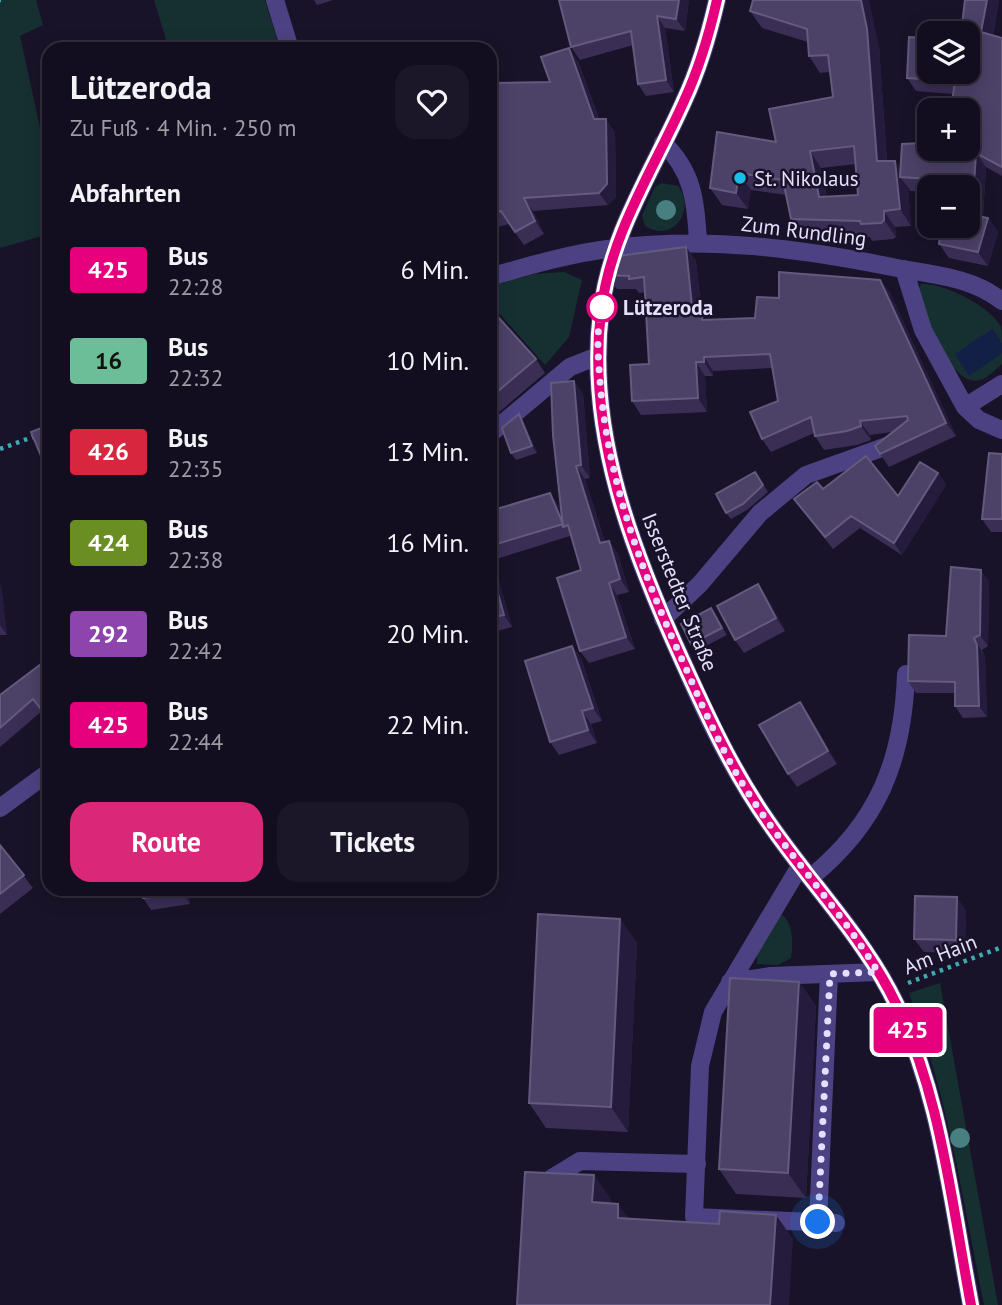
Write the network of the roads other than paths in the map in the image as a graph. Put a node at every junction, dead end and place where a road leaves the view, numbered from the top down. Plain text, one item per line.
1 (275, 0) edge
2 (716, 0) edge
3 (288, 42) edge
4 (663, 143) junction
5 (698, 242) junction
6 (615, 248) junction
7 (904, 269) junction
8 (497, 275) edge
9 (1002, 301) edge
10 (598, 356) junction
11 (1002, 384) edge
12 (965, 407) junction
13 (497, 429) edge
14 (1002, 430) edge
15 (887, 446) edge
16 (663, 619) junction
17 (906, 674) edge
18 (42, 777) edge
19 (0, 808) edge
20 (805, 872) junction
21 (878, 972) junction
22 (830, 974) junction
23 (730, 982) junction
24 (696, 1164) junction
25 (529, 1203) edge
26 (971, 1305) edge

1 - 3 street
2 - 4 street, Isserstedter Straße
4 - 5 street
4 - 6 street, Isserstedter Straße
5 - 6 street, Zum Rundling
5 - 7 street, Zum Rundling
6 - 8 street, Zum Rundling
6 - 10 street, Isserstedter Straße
7 - 9 street, Zum Rundling
7 - 12 street
10 - 13 street
10 - 16 street, Isserstedter Straße
11 - 12 street
12 - 14 street
15 - 16 street
16 - 20 street, Isserstedter Straße
17 - 20 street
18 - 19 street
20 - 21 street, Isserstedter Straße
20 - 23 street
21 - 22 street
21 - 26 street, Isserstedter Straße
22 - 23 street
22 - 24 street
23 - 24 street
24 - 25 street

